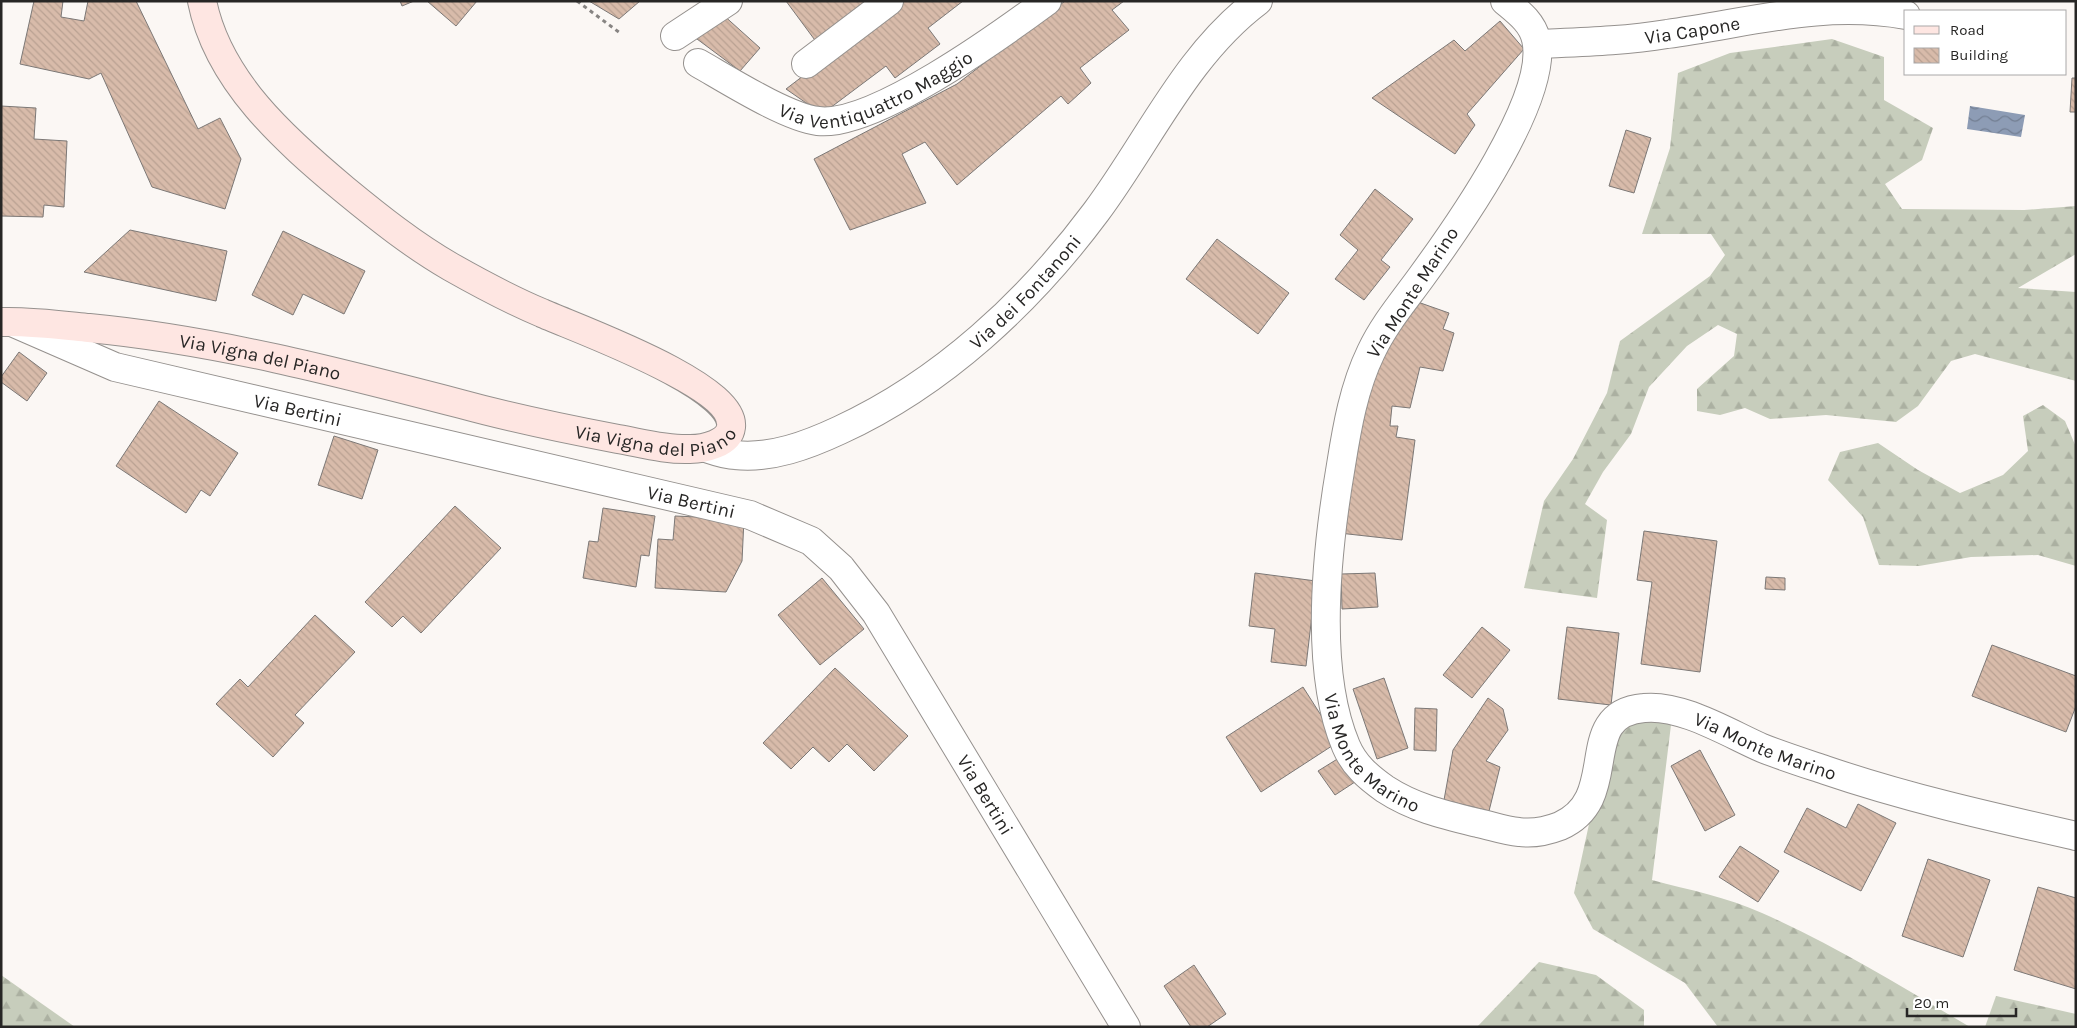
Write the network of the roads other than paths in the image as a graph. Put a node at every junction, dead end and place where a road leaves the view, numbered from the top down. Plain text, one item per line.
1 (202, 1) edge
2 (728, 1) edge
3 (889, 1) edge
4 (1047, 1) edge
5 (1258, 1) edge
6 (1505, 1) edge
7 (1904, 15) edge
8 (675, 36) dead end
9 (1538, 44) junction
10 (698, 63) dead end
11 (806, 64) dead end
12 (6, 322) edge
13 (706, 448) junction
14 (2076, 836) edge
15 (1126, 1027) edge

1 - 13 main road, Via Vigna del Piano
2 - 8 street
3 - 11 street
4 - 10 street, Via Ventiquattro Maggio
5 - 13 street, Via dei Fontanoni
6 - 9 street, Via Monte Marino
7 - 9 street, Via Capone
9 - 14 street, Via Monte Marino
12 - 13 main road, Via Vigna del Piano
12 - 15 street, Via Bertini

